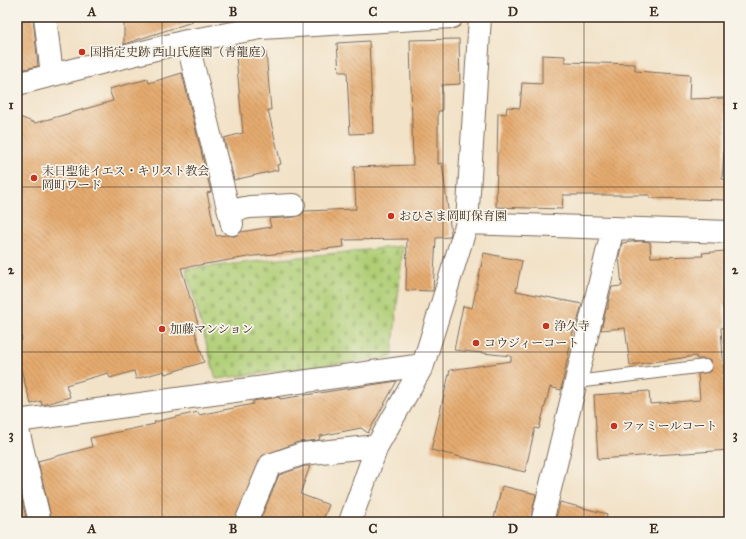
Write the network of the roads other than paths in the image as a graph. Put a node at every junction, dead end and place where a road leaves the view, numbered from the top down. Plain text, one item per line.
1 (45, 17) edge
2 (452, 17) edge
3 (480, 17) edge
4 (262, 22) edge
5 (187, 40) junction
6 (52, 74) junction
7 (17, 84) edge
8 (294, 205) dead end
9 (467, 223) junction
10 (613, 228) junction
11 (729, 232) edge
12 (423, 365) junction
13 (705, 366) dead end
14 (576, 382) junction
15 (17, 421) edge
16 (17, 426) edge
17 (377, 446) junction
18 (40, 522) edge
19 (246, 522) edge
20 (350, 522) edge
21 (542, 522) edge

1 - 6 street
2 - 4 street
3 - 9 street
4 - 5 street
5 - 6 street
5 - 8 street
6 - 7 street
9 - 10 street
9 - 12 street
10 - 11 street
10 - 14 street
12 - 15 street
12 - 17 street
13 - 14 lane
14 - 21 street
16 - 18 street
17 - 19 street
17 - 20 street

